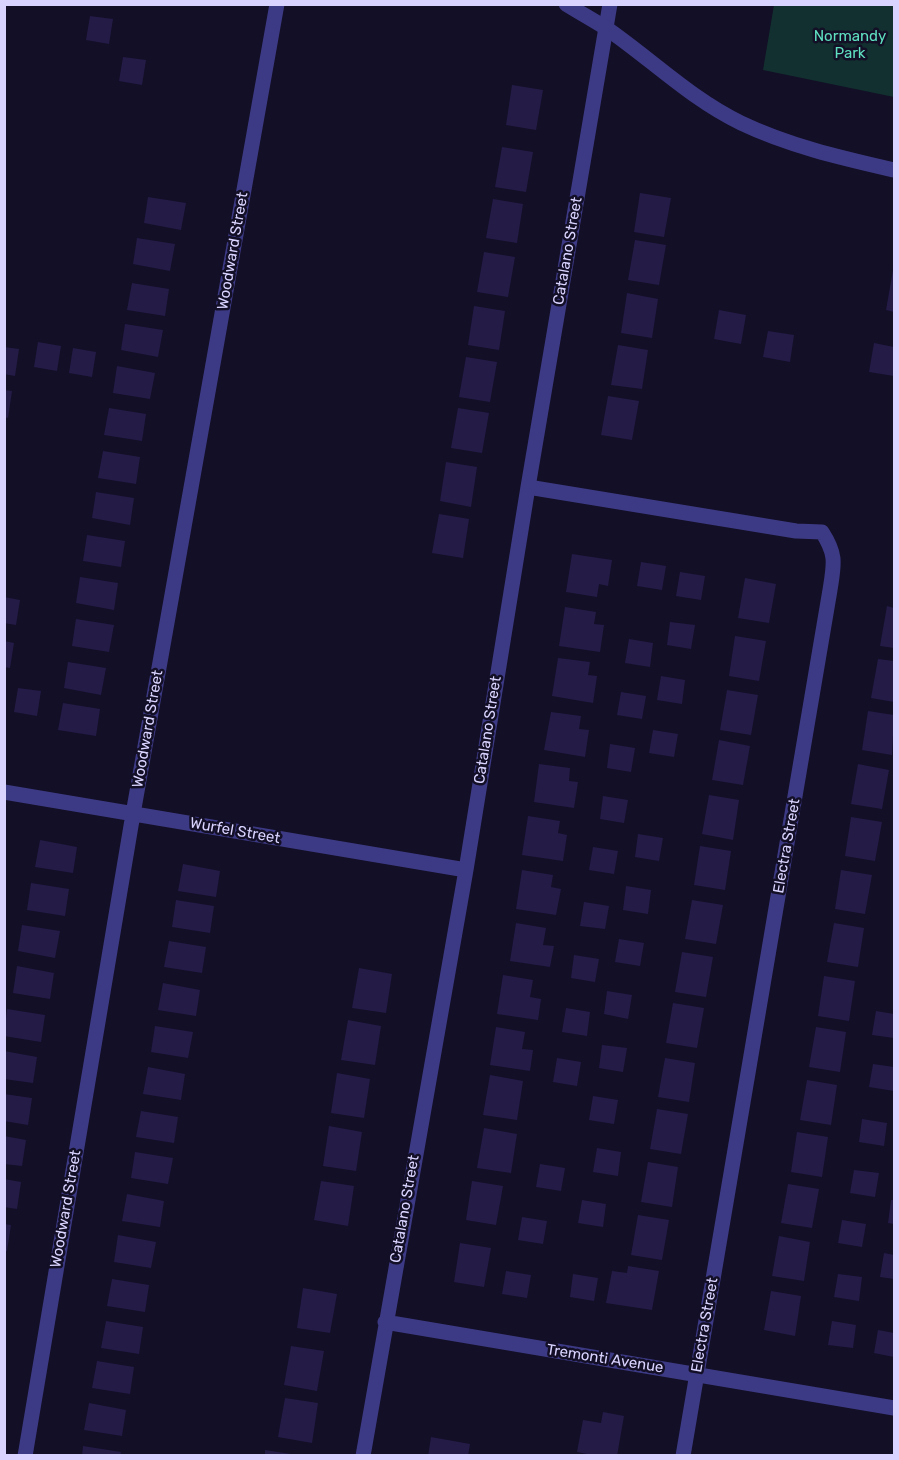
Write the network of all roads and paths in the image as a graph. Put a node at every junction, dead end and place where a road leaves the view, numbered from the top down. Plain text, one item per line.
1 (277, 4) edge
2 (566, 4) edge
3 (610, 4) edge
4 (606, 28) junction
5 (894, 170) edge
6 (528, 487) junction
7 (4, 792) edge
8 (133, 814) junction
9 (466, 870) junction
10 (385, 1322) junction
11 (697, 1375) junction
12 (894, 1408) edge
13 (25, 1455) edge
14 (363, 1455) edge
15 (683, 1455) edge

1 - 8 street, Woodward Street
2 - 4 street
3 - 4 street, Catalano Street
4 - 5 street
4 - 6 street, Catalano Street
6 - 9 street, Catalano Street
6 - 11 street, Electra Street
7 - 8 street, Wurfel Street
8 - 9 street, Wurfel Street
8 - 13 street, Woodward Street
9 - 10 street, Catalano Street
10 - 11 street, Tremonti Avenue
10 - 14 street, Catalano Street
11 - 12 street, Tremonti Avenue
11 - 15 street, Electra Street

